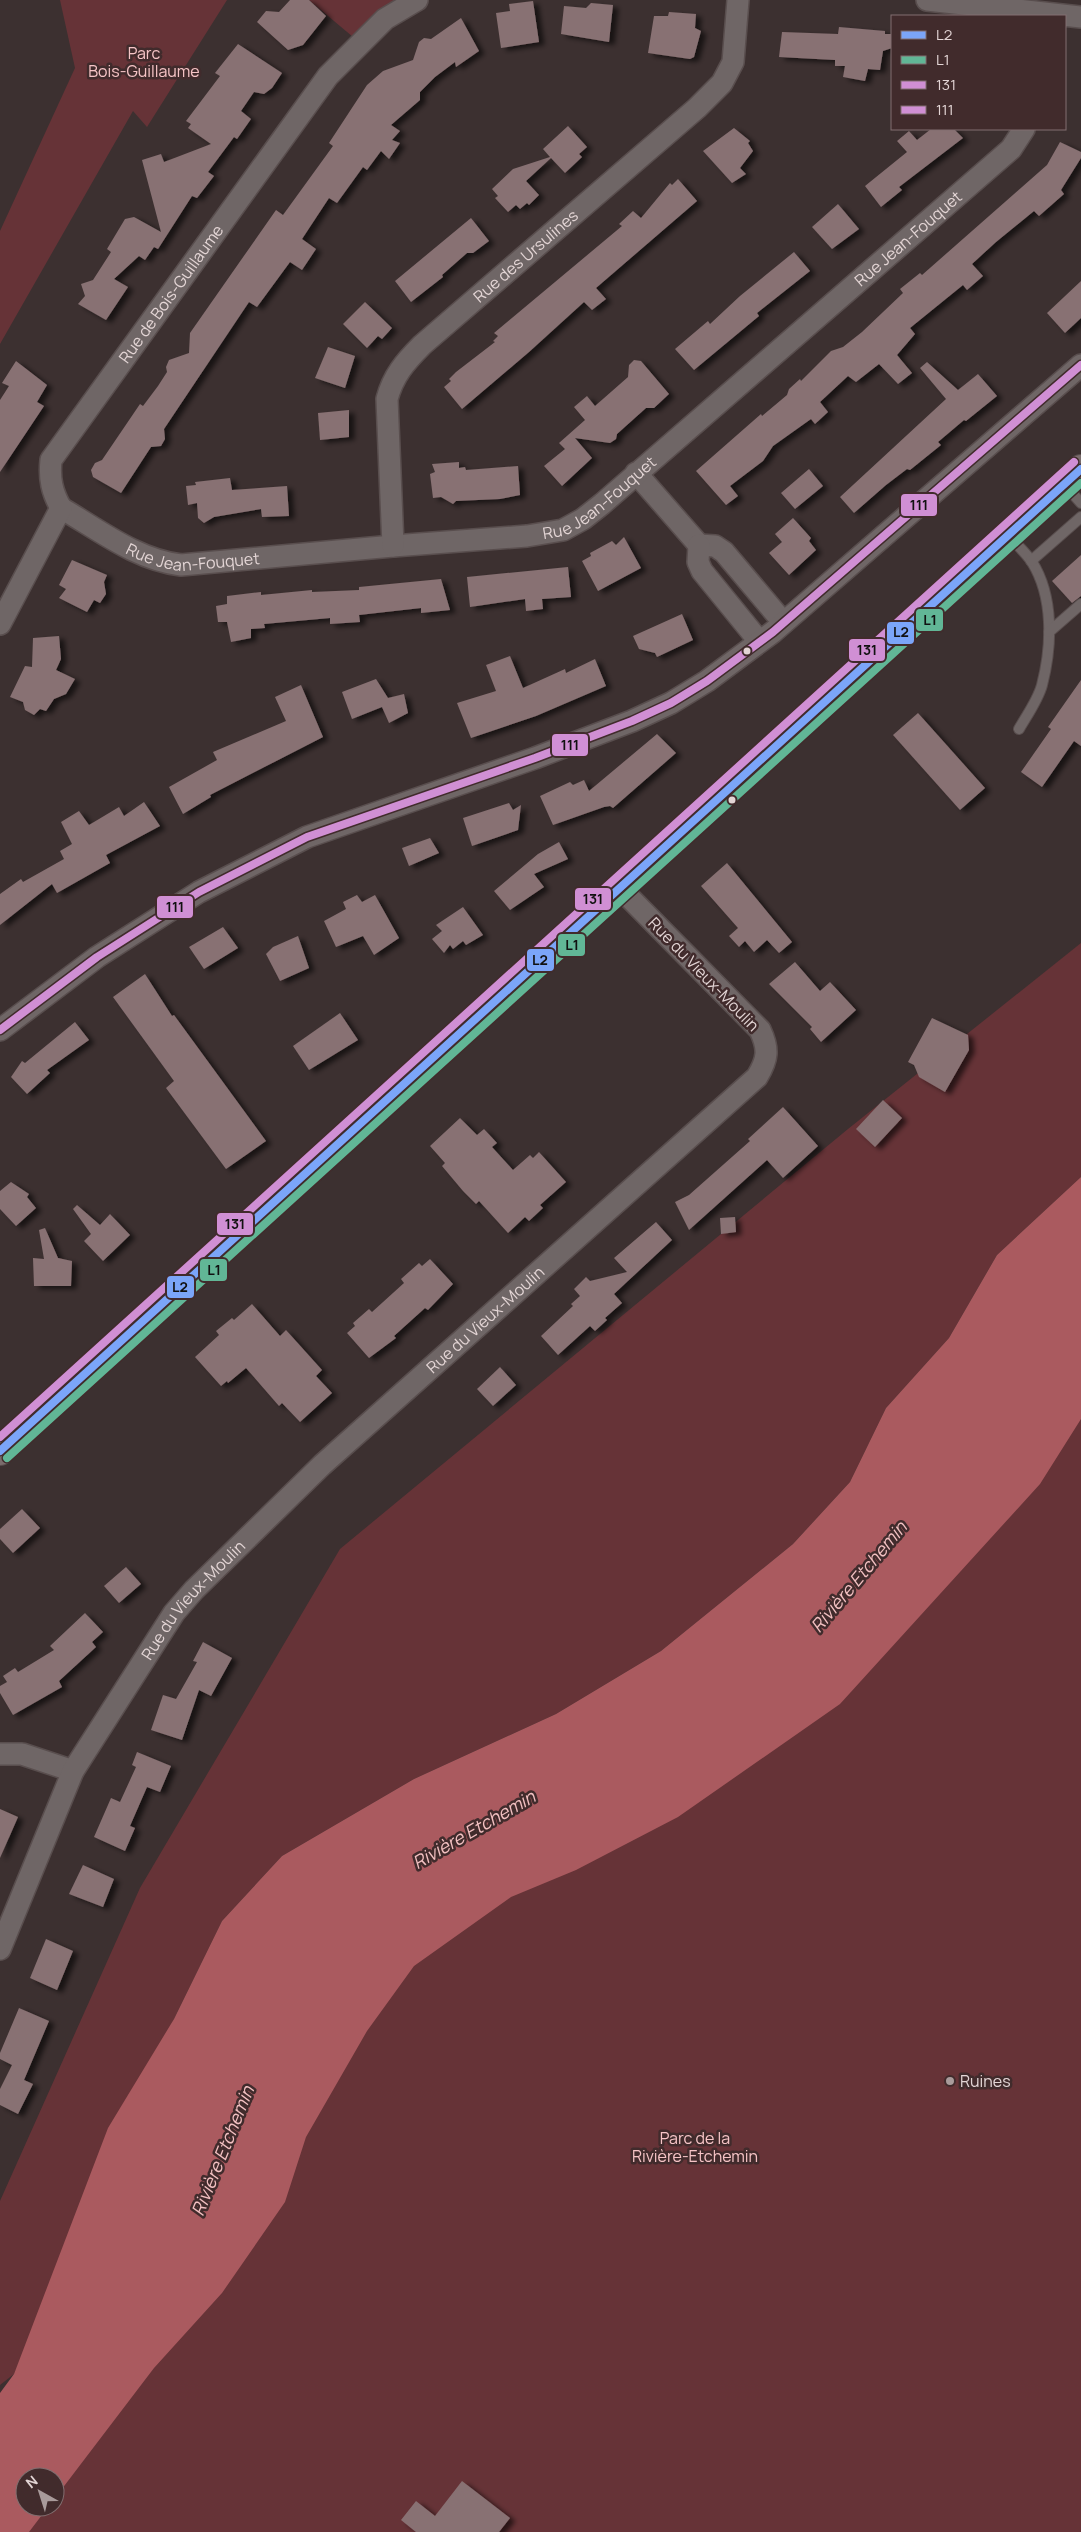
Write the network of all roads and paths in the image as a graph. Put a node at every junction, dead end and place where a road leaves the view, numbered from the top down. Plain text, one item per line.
1 (417, 0) edge
2 (738, 0) edge
3 (927, 0) edge
4 (1037, 14) edge
5 (1052, 15) edge
6 (1066, 16) edge
7 (1081, 17) edge
8 (1023, 130) edge
9 (1081, 365) edge
10 (636, 472) junction
11 (1076, 486) edge
12 (61, 508) junction
13 (1081, 517) edge
14 (1009, 535) junction
15 (699, 545) junction
16 (394, 546) junction
17 (1031, 561) junction
18 (1081, 604) edge
19 (783, 622) junction
20 (0, 624) edge
21 (1049, 632) junction
22 (760, 642) junction
23 (1019, 729) dead end
24 (620, 888) junction
25 (0, 1030) edge
26 (0, 1451) edge
27 (0, 1754) edge
28 (73, 1771) junction
29 (0, 1950) edge

1 - 12 street, Rue de Bois-Guillaume
2 - 16 street, Rue des Ursulines
3 - 4 street
4 - 5 street
6 - 7 street
8 - 10 street, Rue Jean-Fouquet
9 - 19 street
10 - 15 street
10 - 16 street, Rue Jean-Fouquet
11 - 14 main road
12 - 16 street, Rue Jean-Fouquet
12 - 20 street
13 - 17 lane
14 - 17 lane
14 - 24 main road
15 - 19 street
15 - 22 street
17 - 21 lane
18 - 21 lane
19 - 22 street
21 - 23 lane
22 - 25 street
24 - 26 main road
24 - 28 street, Rue du Vieux-Moulin
27 - 28 street
28 - 29 street, Rue du Vieux-Moulin

